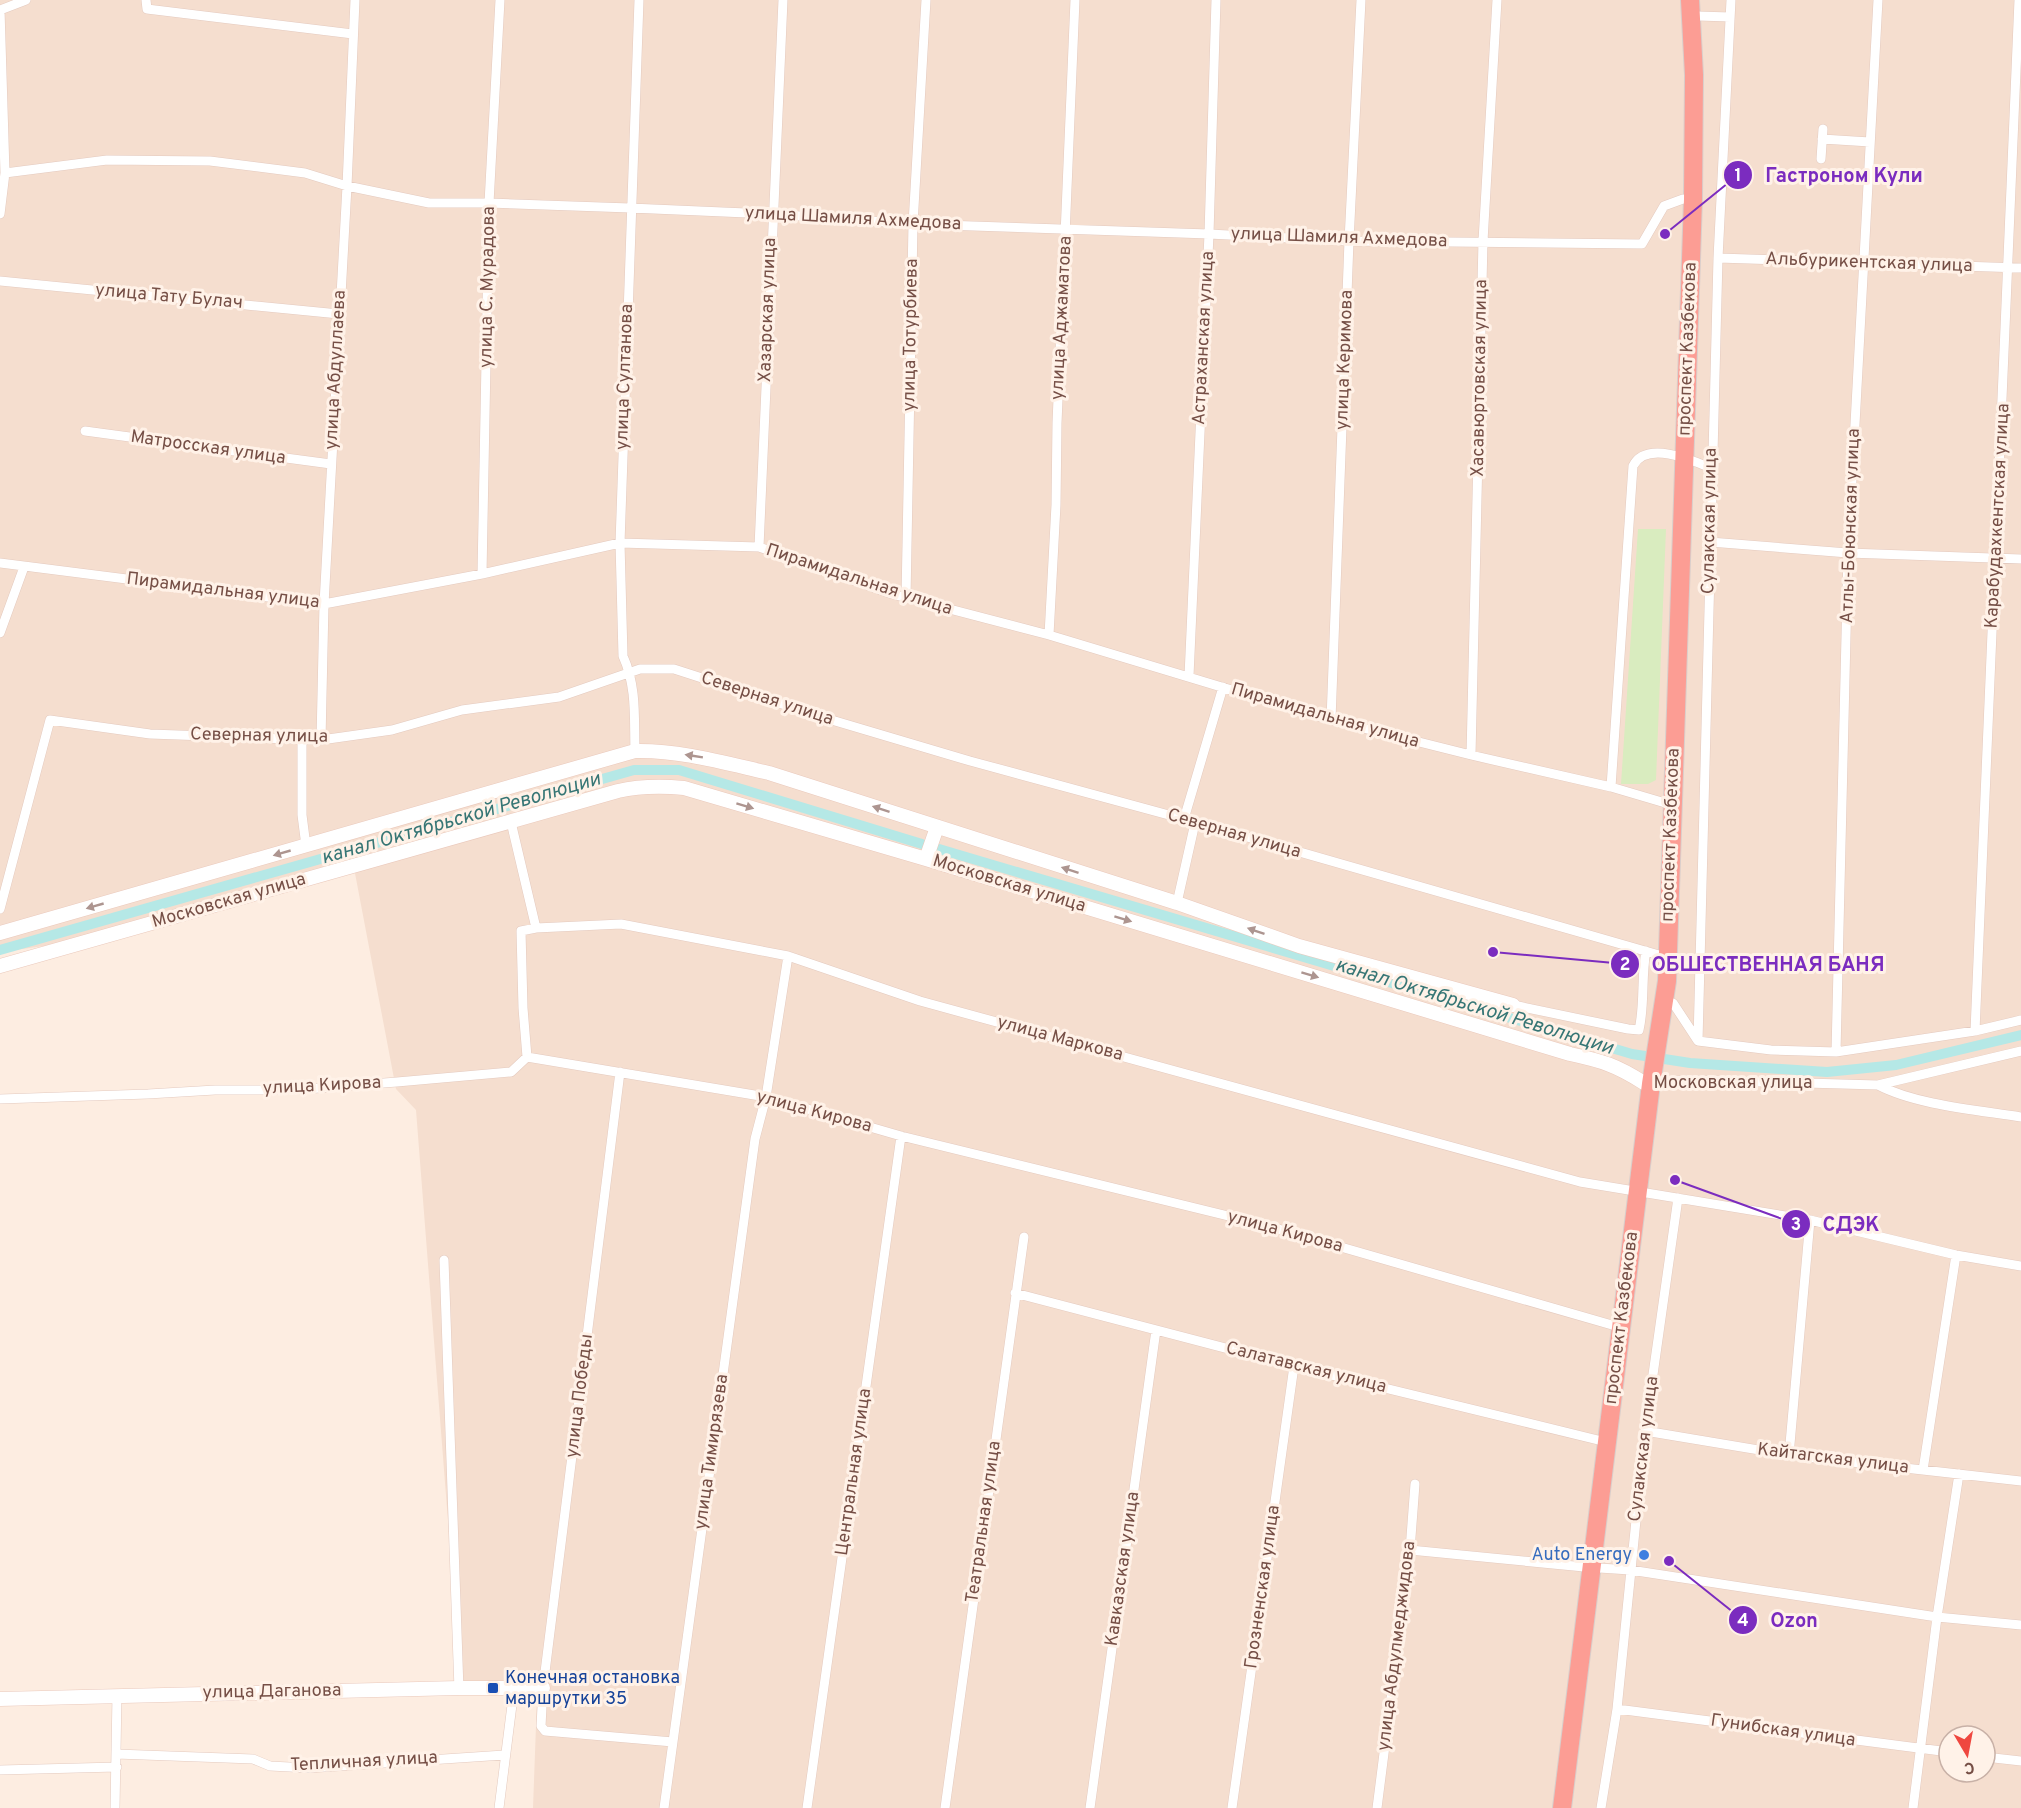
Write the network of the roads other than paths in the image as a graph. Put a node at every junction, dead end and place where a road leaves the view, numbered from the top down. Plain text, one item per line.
1 (26, 0) edge
2 (146, 0) edge
3 (355, 0) edge
4 (500, 0) edge
5 (639, 0) edge
6 (783, 0) edge
7 (926, 0) edge
8 (1076, 0) edge
9 (1216, 0) edge
10 (1361, 0) edge
11 (1497, 0) edge
12 (1681, 0) edge
13 (1731, 0) edge
14 (1878, 0) edge
15 (2019, 0) edge
16 (1694, 8) edge
17 (1730, 17) junction
18 (353, 34) junction
19 (1870, 142) junction
20 (1821, 159) dead end
21 (5, 173) junction
22 (347, 186) junction
23 (1683, 199) junction
24 (489, 203) junction
25 (630, 208) junction
26 (0, 214) edge
27 (772, 214) junction
28 (913, 224) junction
29 (1066, 229) junction
30 (1209, 234) junction
31 (1349, 241) junction
32 (1483, 242) junction
33 (1718, 258) junction
34 (1863, 263) junction
35 (2009, 268) junction
36 (2021, 268) edge
37 (0, 281) edge
38 (339, 314) junction
39 (86, 431) dead end
40 (1681, 456) junction
41 (332, 464) junction
42 (1712, 468) junction
43 (1710, 542) junction
44 (620, 543) junction
45 (759, 548) junction
46 (1848, 552) junction
47 (1996, 558) junction
48 (2021, 559) edge
49 (0, 562) edge
50 (24, 567) junction
51 (482, 574) junction
52 (906, 598) junction
53 (324, 604) junction
54 (0, 633) edge
55 (1049, 635) junction
56 (630, 672) junction
57 (1189, 676) junction
58 (1223, 687) junction
59 (1331, 720) junction
60 (302, 740) junction
61 (321, 740) junction
62 (635, 752) junction
63 (1471, 755) junction
64 (1611, 787) junction
65 (1669, 804) junction
66 (1184, 819) junction
67 (511, 822) junction
68 (1195, 823) junction
69 (937, 828) junction
70 (306, 846) junction
71 (926, 859) junction
72 (1177, 903) junction
73 (0, 909) edge
74 (536, 928) junction
75 (0, 933) edge
76 (1652, 953) junction
77 (788, 957) junction
78 (0, 966) edge
79 (1660, 1000) junction
80 (1513, 1005) joint
81 (2021, 1020) edge
82 (1975, 1031) junction
83 (1698, 1041) junction
84 (2021, 1051) edge
85 (1836, 1052) junction
86 (527, 1057) junction
87 (620, 1072) junction
88 (1649, 1075) junction
89 (1878, 1085) junction
90 (766, 1098) junction
91 (0, 1099) edge
92 (2021, 1117) edge
93 (901, 1136) junction
94 (1634, 1191) junction
95 (1678, 1198) junction
96 (1810, 1220) junction
97 (1024, 1237) dead end
98 (1956, 1255) junction
99 (444, 1260) dead end
100 (2021, 1266) edge
101 (1015, 1293) junction
102 (1612, 1325) junction
103 (1156, 1330) junction
104 (1294, 1366) junction
105 (1645, 1431) junction
106 (1598, 1440) junction
107 (1789, 1455) junction
108 (1923, 1470) junction
109 (1959, 1474) junction
110 (2021, 1481) edge
111 (1415, 1484) dead end
112 (1410, 1550) junction
113 (1588, 1567) junction
114 (1630, 1570) junction
115 (1937, 1617) junction
116 (2021, 1625) edge
117 (459, 1689) junction
118 (513, 1690) junction
119 (543, 1690) junction
120 (117, 1696) junction
121 (0, 1701) edge
122 (1617, 1709) junction
123 (673, 1742) junction
124 (1921, 1749) junction
125 (1937, 1751) edge
126 (116, 1754) junction
127 (504, 1755) junction
128 (1997, 1758) edge
129 (2021, 1761) edge
130 (117, 1767) junction
131 (0, 1770) edge
132 (115, 1808) edge
133 (499, 1808) edge
134 (664, 1808) edge
135 (807, 1808) edge
136 (945, 1808) edge
137 (1090, 1808) edge
138 (1232, 1808) edge
139 (1377, 1808) edge
140 (1554, 1808) edge
141 (1562, 1808) edge
142 (1601, 1808) edge
143 (1913, 1808) edge

1 - 21 street
2 - 18 street
3 - 18 street, улица Абдуллаева
4 - 24 street, улица С. Мурадова
5 - 25 street, улица Султанова
6 - 27 street, Хазарская улица
7 - 28 street, улица Тотурбиева
8 - 29 street, улица Аджаматова
9 - 30 street, Астраханская улица
10 - 31 street, улица Керимова
11 - 32 street, Хасавюртовская улица
12 - 23 highway, проспект Казбекова
13 - 17 street, Сулакская улица
14 - 19 street, Атлы-Боюнская улица
15 - 35 street, Карабудахкентская улица
16 - 17 street
16 - 40 highway, проспект Казбекова
17 - 33 street, Сулакская улица
18 - 22 street, улица Абдуллаева
19 - 20 street
19 - 34 street, Атлы-Боюнская улица
21 - 22 street, улица Шамиля Ахмедова
21 - 26 street
22 - 24 street, улица Шамиля Ахмедова
22 - 38 street, улица Абдуллаева
23 - 32 street, улица Шамиля Ахмедова
23 - 40 highway, проспект Казбекова
24 - 25 street, улица Шамиля Ахмедова
24 - 51 street, улица С. Мурадова
25 - 27 street, улица Шамиля Ахмедова
25 - 44 street, улица Султанова
27 - 28 street, улица Шамиля Ахмедова
27 - 45 street, Хазарская улица
28 - 29 street, улица Шамиля Ахмедова
28 - 52 street, улица Тотурбиева
29 - 30 street, улица Шамиля Ахмедова
29 - 55 street, улица Аджаматова
30 - 31 street, улица Шамиля Ахмедова
30 - 57 street, Астраханская улица
31 - 32 street, улица Шамиля Ахмедова
31 - 59 street, улица Керимова
32 - 63 street, Хасавюртовская улица
33 - 34 street, Альбурикентская улица
33 - 42 street, Сулакская улица
34 - 35 street, Альбурикентская улица
34 - 46 street, Атлы-Боюнская улица
35 - 36 street, Альбурикентская улица
35 - 47 street, Карабудахкентская улица
37 - 38 street, улица Тату Булач
38 - 41 street, улица Абдуллаева
39 - 41 street, Матросская улица
40 - 42 street
40 - 64 street
40 - 65 highway, проспект Казбекова
41 - 53 street, улица Абдуллаева
42 - 43 street, Сулакская улица
43 - 46 street
43 - 83 street, Сулакская улица
44 - 45 street, Пирамидальная улица
44 - 51 street, Пирамидальная улица
44 - 56 street, улица Султанова
45 - 52 street, Пирамидальная улица
46 - 47 street
46 - 85 street, Атлы-Боюнская улица
47 - 48 street
47 - 82 street, Карабудахкентская улица
49 - 50 street, Пирамидальная улица
50 - 53 street, Пирамидальная улица
50 - 54 street
51 - 53 street, Пирамидальная улица
52 - 55 street, Пирамидальная улица
53 - 61 street, улица Абдуллаева
55 - 57 street, Пирамидальная улица
56 - 61 street, Северная улица
56 - 62 street, улица Султанова
56 - 66 street, Северная улица
57 - 58 street, Пирамидальная улица
58 - 59 street, Пирамидальная улица
58 - 66 street
59 - 63 street, Пирамидальная улица
60 - 61 street, Северная улица
60 - 70 street
60 - 73 street, Северная улица
69 -> 62 main road, Московская улица
62 - 70 main road, Московская улица
63 - 64 street, Пирамидальная улица
64 - 65 street, Пирамидальная улица
65 - 76 highway, проспект Казбекова
65 - 79 highway, проспект Казбекова
66 - 68 street, Северная улица
67 -> 71 main road, Московская улица
67 - 74 street
67 - 78 main road, Московская улица
68 - 72 street
68 - 76 street, Северная улица
69 - 71 main road
72 -> 69 main road, Московская улица
70 -> 75 main road, Московская улица
71 -> 88 main road, Московская улица
80 -> 72 main road, Московская улица
74 - 77 street, улица Маркова
74 - 86 street
76 - 79 highway, проспект Казбекова
76 - 80 street, Московская улица
77 - 90 street, улица Тимирязева
77 - 94 street, улица Маркова
79 - 83 street
79 - 88 highway, проспект Казбекова
81 - 82 street
82 - 85 street
83 - 85 street
84 - 89 street, Московская улица
86 - 87 street, улица Кирова
86 - 91 street, улица Кирова
87 - 90 street, улица Кирова
87 - 119 street, улица Победы
88 - 89 street, Московская улица
88 - 94 highway, проспект Казбекова
89 - 92 street
90 - 93 street, улица Кирова
90 - 123 street, улица Тимирязева
93 - 102 street, улица Кирова
93 - 135 street, Центральная улица
94 - 95 street, улица Маркова
94 - 102 highway, проспект Казбекова
94 - 113 highway, проспект Казбекова
95 - 96 street, улица Маркова
95 - 105 street, Сулакская улица
96 - 98 street, улица Маркова
96 - 107 street
97 - 101 street, Театральная улица
98 - 100 street, улица Маркова
98 - 108 street
99 - 117 street
101 - 103 street, Салатавская улица
101 - 136 street, Театральная улица
102 - 106 highway, проспект Казбекова
103 - 104 street, Салатавская улица
103 - 137 street, Кавказская улица
104 - 106 street, Салатавская улица
104 - 138 street, Грозненская улица
105 - 107 street, Кайтагская улица
105 - 114 street, Сулакская улица
106 - 113 highway, проспект Казбекова
107 - 108 street, Кайтагская улица
108 - 109 street, Кайтагская улица
109 - 110 street, Кайтагская улица
109 - 115 street
111 - 112 street, улица Абдулмеджидова
112 - 113 street
112 - 139 street, улица Абдулмеджидова
113 - 114 street
113 - 140 highway, проспект Казбекова
113 - 141 highway, проспект Казбекова
114 - 115 street
114 - 122 street, Сулакская улица
115 - 116 street
115 - 124 street
117 - 118 main road, улица Даганова
117 - 120 main road, улица Даганова
118 - 119 main road, улица Даганова
118 - 127 street
119 - 123 street, улица Победы
120 - 121 main road, улица Даганова
120 - 126 street
122 - 124 street, Гунибская улица
122 - 142 street, Сулакская улица
123 - 134 street, улица Тимирязева
124 - 125 street, Гунибская улица
124 - 143 street
126 - 127 street, Тепличная улица
126 - 130 street
127 - 133 street
128 - 129 street
130 - 131 street
130 - 132 street

